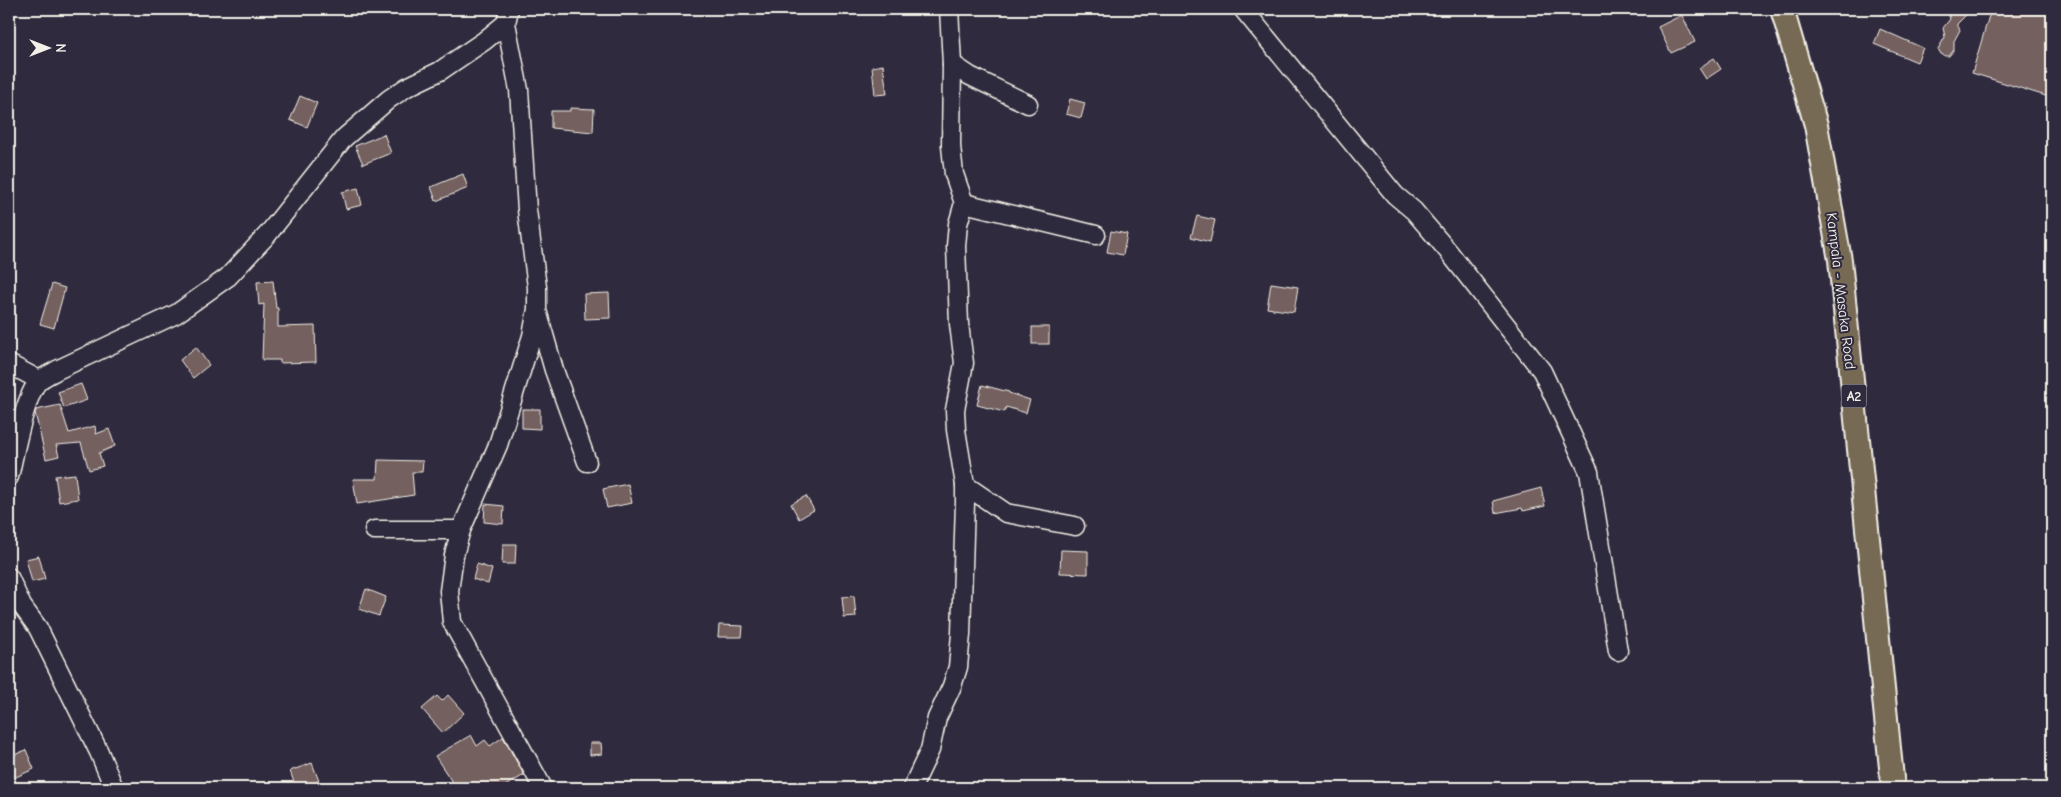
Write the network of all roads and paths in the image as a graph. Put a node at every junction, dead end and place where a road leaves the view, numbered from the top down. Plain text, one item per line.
1 (950, 9) edge
2 (1243, 9) edge
3 (1782, 9) edge
4 (507, 16) edge
5 (952, 64) junction
6 (1028, 104) dead end
7 (964, 203) junction
8 (1096, 235) dead end
9 (537, 309) junction
10 (9, 364) edge
11 (39, 380) junction
12 (587, 462) dead end
13 (9, 477) edge
14 (965, 485) junction
15 (1075, 526) dead end
16 (374, 530) dead end
17 (461, 530) junction
18 (9, 577) edge
19 (1618, 651) dead end
20 (114, 788) edge
21 (543, 788) edge
22 (912, 788) edge
23 (1893, 788) edge

1 - 5 street
2 - 19 street
3 - 23 main road, Kampala - Masaka Road / A2
4 - 9 street
4 - 11 street
5 - 6 street
5 - 7 street
7 - 8 street
7 - 14 street
9 - 12 street
9 - 17 street
10 - 11 street
11 - 13 street
14 - 15 street
14 - 22 street
16 - 17 street
17 - 21 street
18 - 20 street

